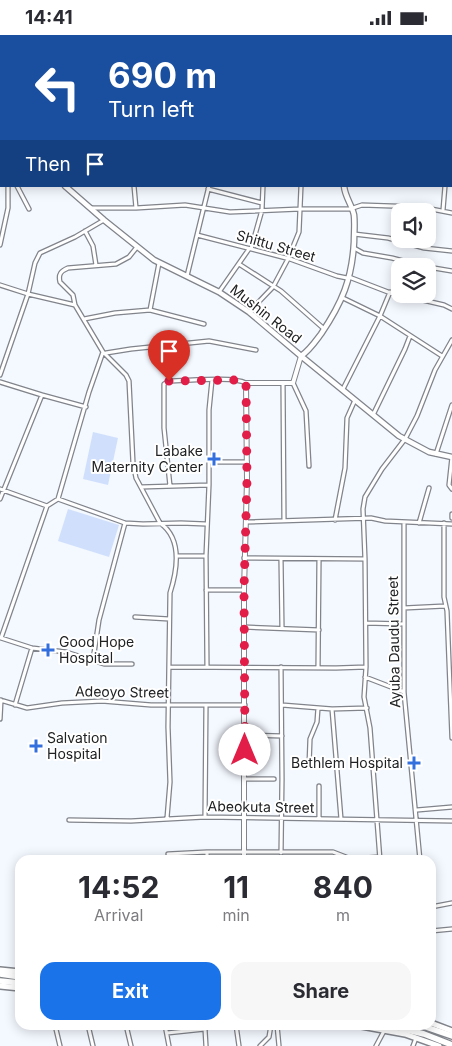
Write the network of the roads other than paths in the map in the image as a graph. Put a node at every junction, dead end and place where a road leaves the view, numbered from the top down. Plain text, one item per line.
1 (8, 187) edge
2 (18, 187) edge
3 (66, 187) edge
4 (134, 187) edge
5 (209, 187) edge
6 (263, 187) edge
7 (301, 187) edge
8 (343, 187) edge
9 (445, 187) edge
10 (262, 203) junction
11 (91, 208) junction
12 (136, 208) junction
13 (203, 208) junction
14 (29, 209) dead end
15 (300, 209) junction
16 (351, 209) junction
17 (262, 210) junction
18 (442, 210) junction
19 (452, 213) edge
20 (104, 220) junction
21 (85, 231) junction
22 (354, 234) junction
23 (197, 235) junction
24 (0, 245) edge
25 (137, 247) junction
26 (353, 248) junction
27 (250, 249) junction
28 (452, 251) edge
29 (392, 258) edge
30 (288, 259) junction
31 (159, 263) junction
32 (239, 264) junction
33 (96, 265) junction
34 (436, 268) edge
35 (452, 271) edge
36 (187, 276) junction
37 (348, 278) junction
38 (0, 285) edge
39 (273, 287) junction
40 (219, 292) junction
41 (390, 292) junction
42 (28, 294) junction
43 (343, 298) junction
44 (75, 305) junction
45 (452, 309) edge
46 (150, 310) junction
47 (249, 312) junction
48 (380, 316) junction
49 (84, 319) junction
50 (204, 323) dead end
51 (323, 328) junction
52 (410, 335) junction
53 (452, 340) edge
54 (256, 350) dead end
55 (104, 353) junction
56 (302, 354) junction
57 (442, 356) junction
58 (0, 375) edge
59 (212, 380) junction
60 (0, 382) edge
61 (246, 383) junction
62 (283, 383) junction
63 (293, 383) junction
64 (343, 389) junction
65 (42, 395) junction
66 (355, 400) junction
67 (452, 405) edge
68 (86, 407) junction
69 (373, 415) junction
70 (405, 439) junction
71 (435, 454) junction
72 (452, 457) edge
73 (210, 462) junction
74 (247, 462) junction
75 (310, 466) dead end
76 (209, 485) junction
77 (170, 486) junction
78 (141, 487) junction
79 (428, 488) dead end
80 (2, 489) edge
81 (452, 489) edge
82 (0, 499) edge
83 (58, 499) junction
84 (47, 506) junction
85 (452, 514) edge
86 (452, 518) edge
87 (363, 519) junction
88 (335, 520) junction
89 (284, 521) junction
90 (246, 522) junction
91 (404, 522) junction
92 (125, 523) junction
93 (160, 523) junction
94 (419, 523) junction
95 (444, 523) junction
96 (206, 524) junction
97 (452, 524) edge
98 (177, 556) junction
99 (206, 556) junction
100 (244, 558) junction
101 (365, 559) junction
102 (281, 560) junction
103 (319, 560) junction
104 (206, 590) junction
105 (244, 590) junction
106 (445, 606) junction
107 (404, 608) junction
108 (134, 617) dead end
109 (169, 619) junction
110 (366, 623) junction
111 (404, 624) junction
112 (244, 627) junction
113 (282, 628) junction
114 (319, 630) junction
115 (1, 638) edge
116 (32, 648) junction
117 (93, 660) junction
118 (132, 663) dead end
119 (169, 667) junction
120 (207, 667) junction
121 (245, 667) junction
122 (281, 667) junction
123 (318, 667) junction
124 (366, 667) junction
125 (365, 677) junction
126 (404, 692) junction
127 (1, 700) edge
128 (15, 705) junction
129 (169, 705) junction
130 (206, 705) junction
131 (245, 705) junction
132 (282, 705) junction
133 (318, 708) junction
134 (367, 708) junction
135 (332, 709) junction
136 (0, 719) edge
137 (245, 735) junction
138 (282, 736) junction
139 (452, 738) edge
140 (310, 766) dead end
141 (244, 779) junction
142 (274, 779) dead end
143 (319, 786) dead end
144 (452, 807) edge
145 (417, 810) junction
146 (205, 817) junction
147 (167, 818) junction
148 (244, 819) junction
149 (281, 819) junction
150 (318, 819) junction
151 (341, 819) junction
152 (69, 820) dead end
153 (377, 821) junction
154 (417, 821) junction
155 (452, 821) edge
156 (207, 852) joint
157 (244, 852) junction
158 (281, 853) junction
159 (168, 854) dead end
160 (337, 855) edge
161 (380, 855) edge
162 (420, 855) edge
163 (452, 903) edge
164 (436, 906) edge
165 (452, 929) edge
166 (436, 931) edge
167 (0, 970) edge
168 (15, 972) edge
169 (0, 975) edge
170 (15, 976) edge
171 (0, 981) edge
172 (15, 982) edge
173 (0, 986) edge
174 (15, 988) edge
175 (436, 1025) edge
176 (56, 1030) edge
177 (89, 1030) edge
178 (127, 1030) edge
179 (166, 1030) edge
180 (196, 1030) edge
181 (205, 1030) edge
182 (237, 1030) edge
183 (270, 1030) edge
184 (277, 1030) edge
185 (384, 1030) edge
186 (395, 1030) edge
187 (410, 1030) edge
188 (435, 1030) edge
189 (452, 1031) edge
190 (167, 1033) junction
191 (452, 1036) edge
192 (416, 1037) junction
193 (452, 1045) edge
194 (60, 1046) edge
195 (93, 1046) edge
196 (131, 1046) edge
197 (169, 1046) edge
198 (206, 1046) edge
199 (239, 1046) edge
200 (260, 1046) edge
201 (279, 1046) edge
202 (376, 1046) edge
203 (413, 1046) edge
204 (440, 1046) edge

1 - 24 street
2 - 14 street
3 - 11 main road, Mushin Road
4 - 12 street
5 - 10 street
5 - 13 street
6 - 10 street
7 - 15 street
8 - 16 main road
9 - 18 street
10 - 17 street
11 - 12 street
11 - 20 main road, Mushin Road
12 - 13 street
13 - 17 street
13 - 23 street
15 - 16 street
15 - 17 street
15 - 30 street
16 - 18 street
16 - 22 main road
16 - 37 main road
17 - 27 street
18 - 19 street
20 - 21 street
20 - 25 main road, Mushin Road
21 - 33 street
21 - 42 street
22 - 26 main road
22 - 28 street
23 - 27 street, Shittu Street
23 - 36 street
25 - 31 main road, Mushin Road
25 - 33 street
26 - 29 street
26 - 37 main road
27 - 30 street, Shittu Street
27 - 32 street
30 - 37 street, Shittu Street
30 - 39 street
31 - 36 main road, Mushin Road
31 - 46 street
32 - 39 street
32 - 40 street
33 - 44 street
34 - 35 street
36 - 40 main road, Mushin Road
37 - 41 street, Shittu Street
37 - 43 main road
37 - 51 main road
38 - 42 street
39 - 47 street
39 - 51 street
40 - 47 main road, Mushin Road
41 - 45 street, Shittu Street
41 - 48 street
42 - 44 street
42 - 58 street
43 - 48 street
43 - 56 main road
44 - 49 street
46 - 49 street
46 - 50 street
47 - 56 main road, Mushin Road
48 - 52 street
48 - 64 street
49 - 55 street
51 - 56 main road
52 - 57 street
52 - 69 street
53 - 57 street
54 - 55 street
55 - 68 street
55 - 78 street
56 - 63 street
56 - 64 main road, Mushin Road
57 - 70 street
59 - 61 street
59 - 73 street
59 - 77 street
60 - 65 street
61 - 62 street
61 - 74 street
62 - 63 street
62 - 89 street
63 - 75 street
64 - 66 main road, Mushin Road
65 - 68 street
65 - 80 street
66 - 69 main road, Mushin Road
66 - 88 street
67 - 71 street
68 - 83 street
69 - 70 main road, Mushin Road
70 - 71 main road, Mushin Road
70 - 87 street
71 - 72 main road, Mushin Road
72 - 81 street
73 - 74 street
73 - 76 street
74 - 90 street
76 - 77 street
76 - 96 street
77 - 78 street
78 - 93 street
79 - 94 street
80 - 82 street
80 - 84 street
83 - 84 street
83 - 92 street
84 - 115 street
85 - 86 street
87 - 88 street
87 - 91 street
87 - 101 street
88 - 89 street
89 - 90 street
90 - 100 street
91 - 94 street
91 - 107 street, Ayuba Daudu Street
92 - 93 street
92 - 117 street
93 - 96 street
93 - 98 street
94 - 95 street
95 - 97 street
95 - 106 street
96 - 99 street
98 - 99 street
98 - 109 street
99 - 104 street
100 - 102 street
100 - 105 street
101 - 103 street
101 - 110 street
102 - 103 street
102 - 113 street
103 - 114 street
104 - 105 street
104 - 120 street
105 - 112 street
106 - 107 street
106 - 139 street
107 - 111 street, Ayuba Daudu Street
108 - 109 street
109 - 119 street
110 - 111 street
110 - 124 street
111 - 126 street, Ayuba Daudu Street
112 - 113 street
112 - 121 street
113 - 114 street
114 - 123 street
115 - 116 street
116 - 117 street
116 - 128 street
117 - 118 street
119 - 120 street
119 - 129 street
120 - 121 street
121 - 122 street
121 - 131 street
122 - 123 street
122 - 132 street
123 - 124 street
124 - 125 street
125 - 126 street
125 - 134 street
126 - 145 street, Ayuba Daudu Street
127 - 128 street, Adeoyo Street
127 - 136 street
128 - 129 street, Adeoyo Street
129 - 130 street, Adeoyo Street
129 - 147 street
130 - 131 street, Adeoyo Street
130 - 146 street
131 - 137 street
132 - 133 street
132 - 138 street
133 - 135 street
133 - 140 street
134 - 135 street
134 - 153 street
135 - 151 street
137 - 138 street
137 - 141 street
138 - 149 street
141 - 142 street
141 - 148 street
143 - 150 street
144 - 145 street
145 - 154 street, Ayuba Daudu Street
146 - 147 street, Abeokuta Street
146 - 148 street, Abeokuta Street
147 - 152 street, Abeokuta Street
148 - 149 street, Abeokuta Street
148 - 157 street
149 - 150 street, Abeokuta Street
149 - 158 street
150 - 151 street, Abeokuta Street
151 - 153 street, Abeokuta Street
153 - 154 street, Abeokuta Street
153 - 161 street
154 - 155 street, Abeokuta Street
154 - 162 street, Ayuba Daudu Street
156 - 157 street
156 - 159 street
157 - 158 street
158 - 160 street
163 - 164 street
165 - 166 street
167 - 168 main road
169 - 170 highway
171 - 172 highway
173 - 174 main road
175 - 189 main road
176 - 194 street
177 - 195 street
178 - 196 street
179 - 190 street
180 - 190 street
181 - 198 street
182 - 199 street
183 - 200 street
184 - 201 street
185 - 202 street
186 - 192 main road
187 - 193 highway
188 - 191 highway
190 - 197 street
192 - 203 street
192 - 204 main road

